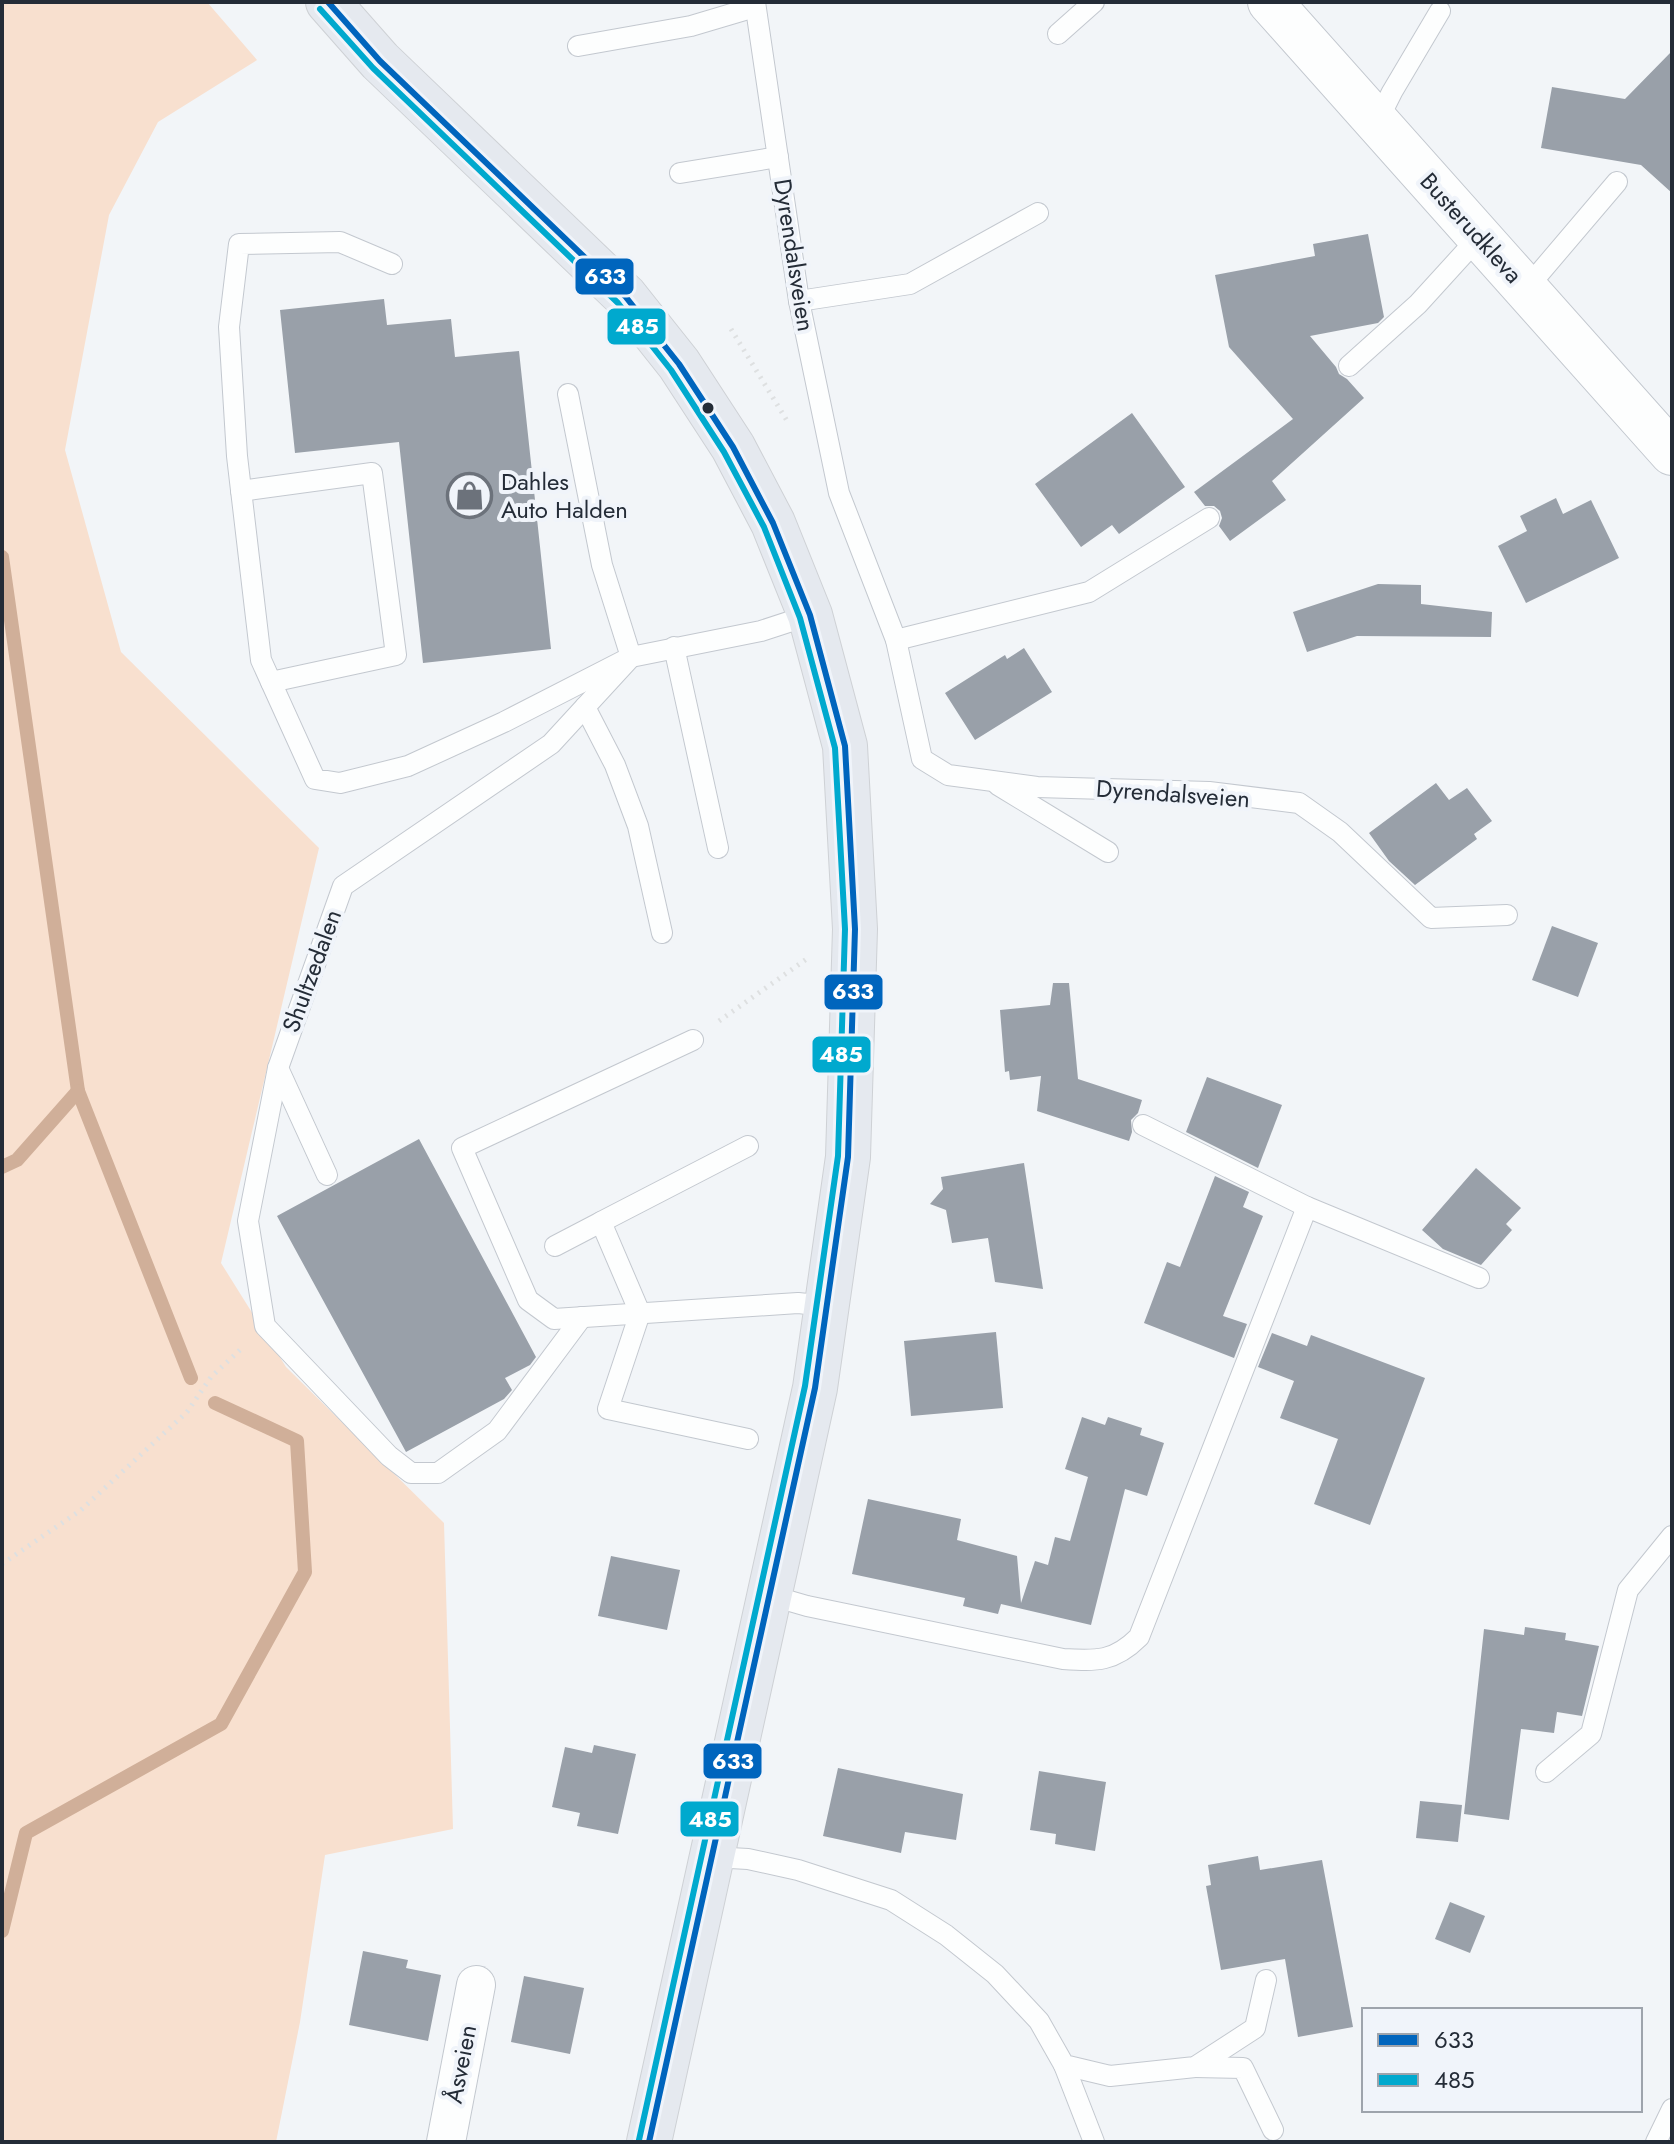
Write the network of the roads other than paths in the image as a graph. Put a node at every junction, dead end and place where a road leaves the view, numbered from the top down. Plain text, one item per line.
1 (328, 2) edge
2 (1094, 2) edge
3 (1270, 2) edge
4 (755, 4) edge
5 (1440, 11) dead end
6 (1058, 34) dead end
7 (578, 46) dead end
8 (1377, 122) junction
9 (778, 157) junction
10 (680, 173) dead end
11 (1617, 182) dead end
12 (1038, 213) dead end
13 (1479, 237) junction
14 (392, 264) dead end
15 (1526, 289) junction
16 (799, 301) junction
17 (1349, 366) dead end
18 (568, 394) dead end
19 (1672, 453) edge
20 (241, 491) junction
21 (1209, 518) dead end
22 (810, 615) junction
23 (896, 640) junction
24 (674, 647) junction
25 (631, 657) junction
26 (271, 682) junction
27 (585, 707) junction
28 (991, 781) junction
29 (718, 848) dead end
30 (1108, 852) dead end
31 (1507, 915) dead end
32 (662, 933) dead end
33 (693, 1040) road end
34 (278, 1068) junction
35 (1143, 1125) dead end
36 (748, 1146) dead end
37 (327, 1175) dead end
38 (1307, 1207) junction
39 (601, 1222) junction
40 (555, 1246) dead end
41 (1479, 1278) dead end
42 (827, 1306) junction
43 (640, 1313) junction
44 (582, 1317) junction
45 (748, 1439) dead end
46 (1672, 1536) edge
47 (769, 1595) junction
48 (1546, 1772) dead end
49 (712, 1857) junction
50 (1266, 1980) dead end
51 (476, 1985) dead end
52 (1064, 2065) junction
53 (1195, 2067) junction
54 (1672, 2109) edge
55 (1273, 2130) dead end
56 (446, 2142) edge
57 (649, 2142) edge
58 (1094, 2142) edge
59 (1656, 2142) edge

1 - 22 main road
2 - 6 lane
3 - 8 street, Busterudkleva
4 - 7 lane
4 - 9 lane, Dyrendalsveien
5 - 8 lane
8 - 13 street, Busterudkleva
9 - 10 lane
9 - 16 lane, Dyrendalsveien
11 - 15 lane
12 - 16 lane
13 - 15 street, Busterudkleva
13 - 17 lane
14 - 20 lane
15 - 19 street, Busterudkleva
16 - 23 lane, Dyrendalsveien
18 - 25 lane
20 - 26 lane
20 - 26 lane
21 - 23 lane
22 - 24 lane
22 - 42 main road
23 - 28 lane, Dyrendalsveien
24 - 25 lane
24 - 29 lane
25 - 26 lane
25 - 27 lane, Shultzedalen
27 - 32 lane
27 - 34 lane, Shultzedalen
28 - 30 lane
28 - 31 lane, Dyrendalsveien
33 - 44 lane
34 - 37 lane
34 - 44 lane, Shultzedalen
35 - 38 lane
36 - 39 lane
38 - 41 lane
38 - 47 lane
39 - 40 lane
39 - 43 lane
42 - 43 lane
42 - 47 main road
43 - 44 lane
43 - 45 lane
46 - 48 lane
47 - 49 main road
49 - 52 lane
49 - 57 main road
50 - 53 lane
51 - 56 street, Åsveien
52 - 53 lane
52 - 58 lane
53 - 55 lane
54 - 59 lane

